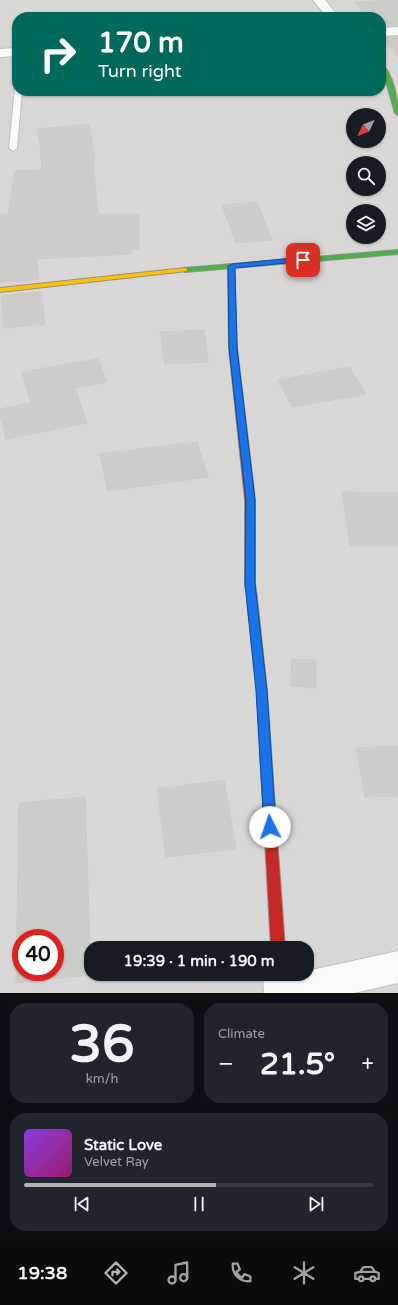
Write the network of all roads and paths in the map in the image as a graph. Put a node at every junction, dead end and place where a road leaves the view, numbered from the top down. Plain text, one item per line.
1 (319, 0) edge
2 (329, 12) edge
3 (398, 31) edge
4 (386, 32) edge
5 (12, 52) edge
6 (0, 53) edge
7 (386, 75) edge
8 (18, 96) edge
9 (398, 113) edge
10 (13, 148) dead end
11 (398, 252) edge
12 (232, 266) junction
13 (0, 290) edge
14 (278, 941) edge
15 (398, 967) edge
16 (279, 981) edge
17 (280, 993) edge

1 - 2 street
3 - 4 street
5 - 6 street
7 - 9 street
8 - 10 lane
11 - 12 street
12 - 13 street
12 - 14 street
15 - 17 street
16 - 17 street

